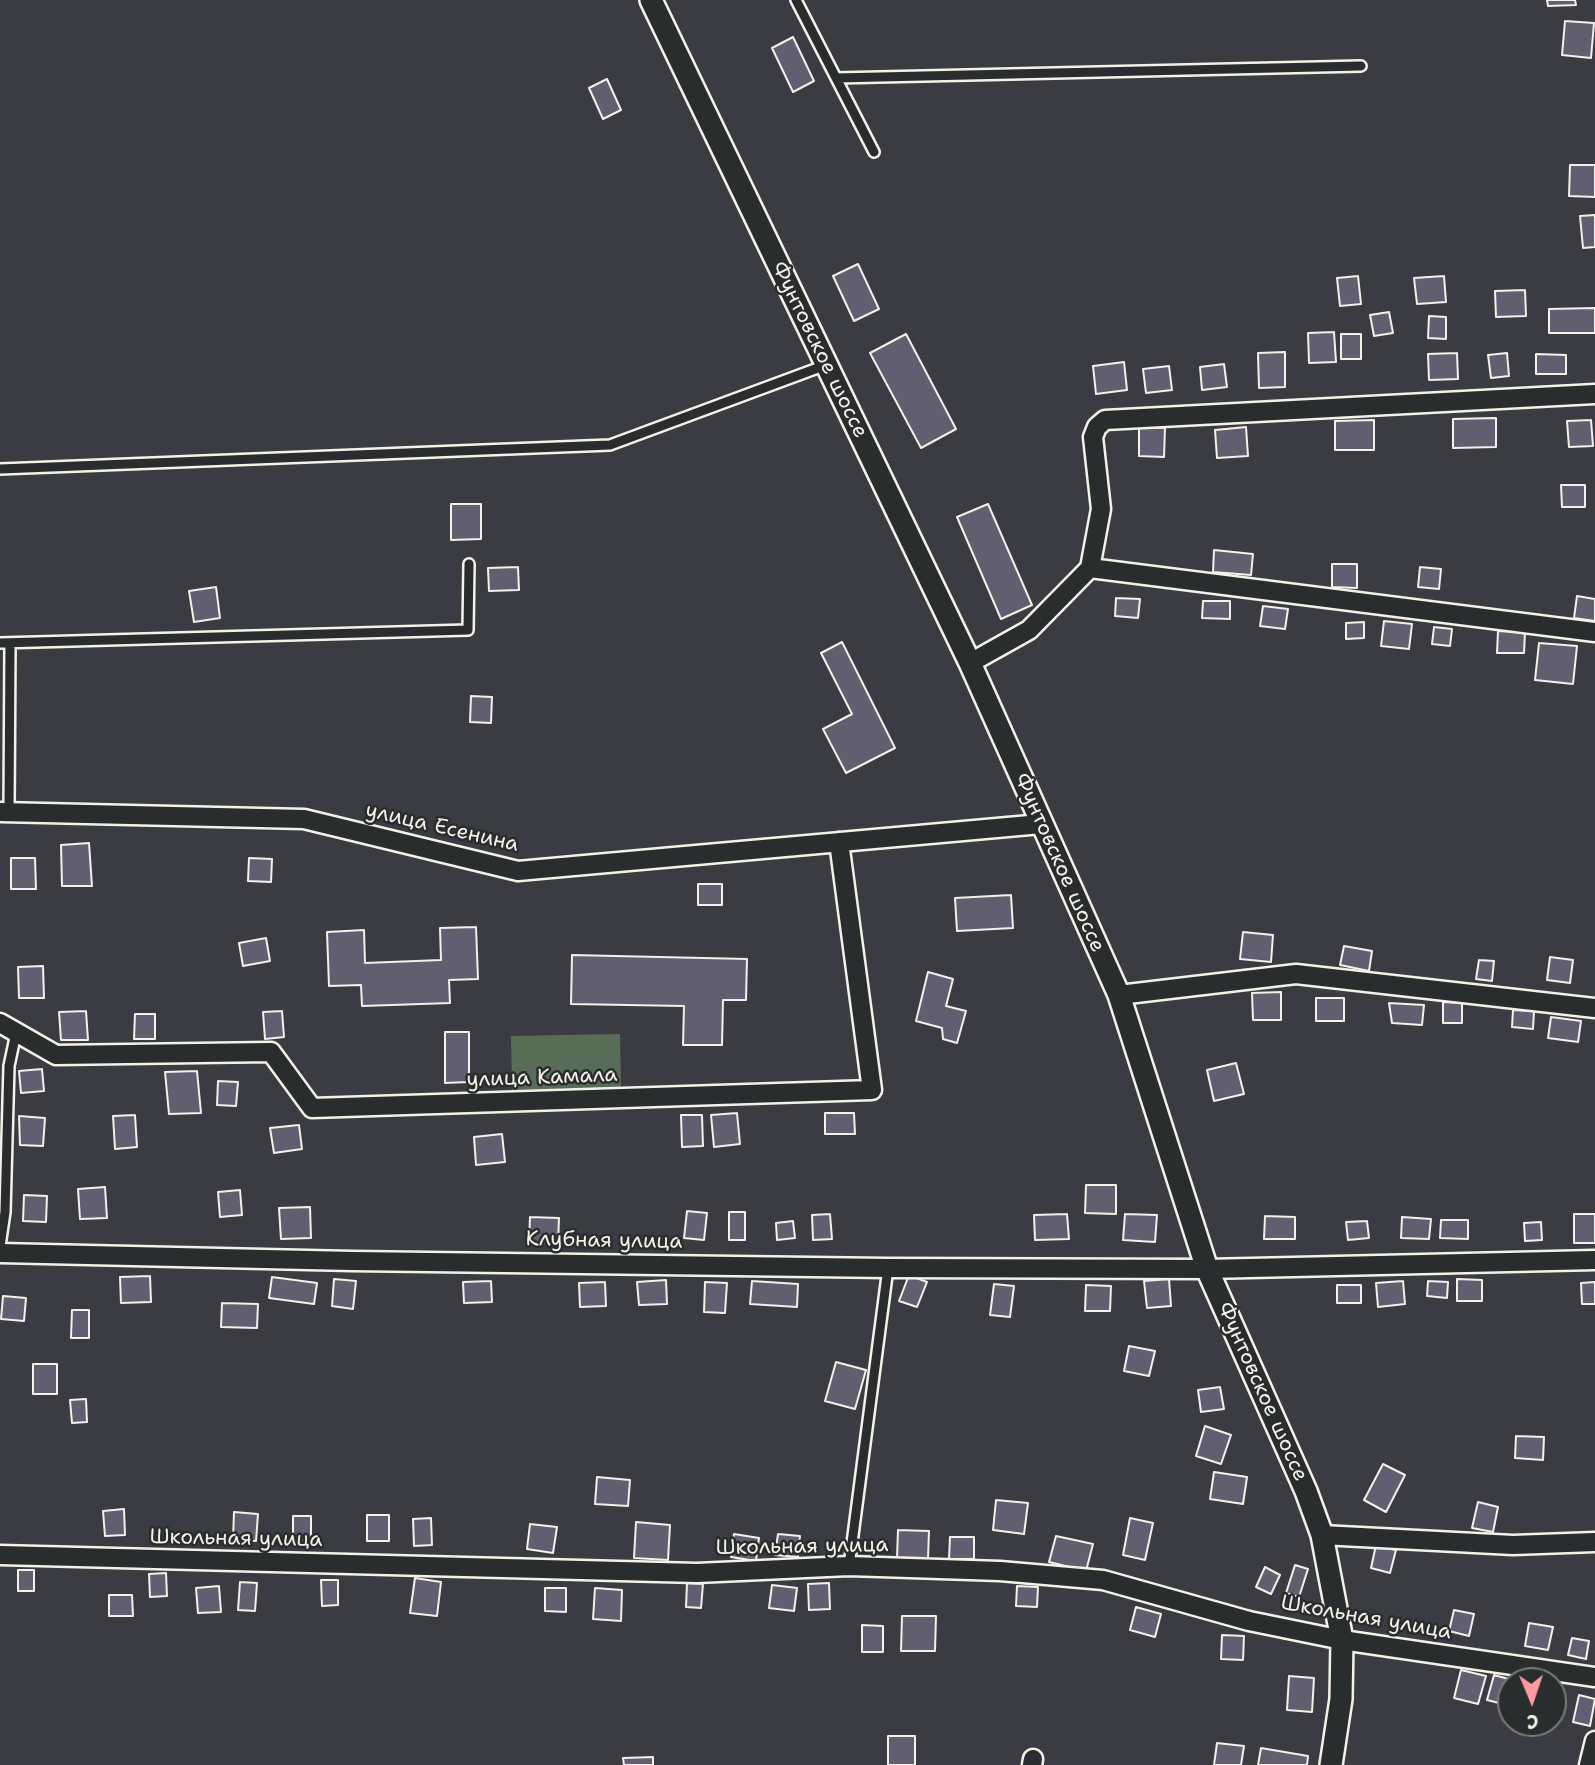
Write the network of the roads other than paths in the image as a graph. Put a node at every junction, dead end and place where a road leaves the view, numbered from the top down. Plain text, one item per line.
1 (651, 0) edge
2 (796, 0) edge
3 (1361, 66) dead end
4 (836, 78) junction
5 (874, 152) dead end
6 (826, 365) junction
7 (1595, 394) edge
8 (0, 469) edge
9 (469, 564) dead end
10 (1090, 568) junction
11 (1595, 632) edge
12 (5, 643) edge
13 (970, 663) junction
14 (4, 812) edge
15 (1041, 824) junction
16 (839, 842) junction
17 (1119, 995) junction
18 (1595, 1008) edge
19 (8, 1028) edge
20 (0, 1246) edge
21 (0, 1253) edge
22 (1595, 1260) edge
23 (888, 1268) junction
24 (1207, 1269) junction
25 (1322, 1535) junction
26 (1595, 1542) edge
27 (0, 1555) edge
28 (849, 1566) junction
29 (1342, 1640) junction
30 (1595, 1677) edge
31 (1595, 1741) edge
32 (1331, 1765) edge
33 (1589, 1765) edge

1 - 6 street, Фунтовское шоссе
2 - 4 lane
3 - 4 lane
4 - 5 lane
6 - 8 lane
6 - 13 street, Фунтовское шоссе
7 - 10 street
9 - 12 lane
10 - 11 street
10 - 13 street
12 - 14 lane
13 - 15 street, Фунтовское шоссе
14 - 16 street, улица Есенина
15 - 16 street, улица Есенина
15 - 17 street, Фунтовское шоссе
16 - 19 street, улица Камала
17 - 18 street
17 - 24 street, Фунтовское шоссе
19 - 20 lane
21 - 23 street, Клубная улица
22 - 24 street, Клубная улица
23 - 24 street, Клубная улица
23 - 28 lane
24 - 25 street, Фунтовское шоссе
25 - 26 street
25 - 29 street, Фунтовское шоссе
27 - 28 street, Школьная улица
28 - 29 street, Школьная улица
29 - 30 street, Школьная улица
29 - 32 street, Фунтовское шоссе
31 - 33 street

